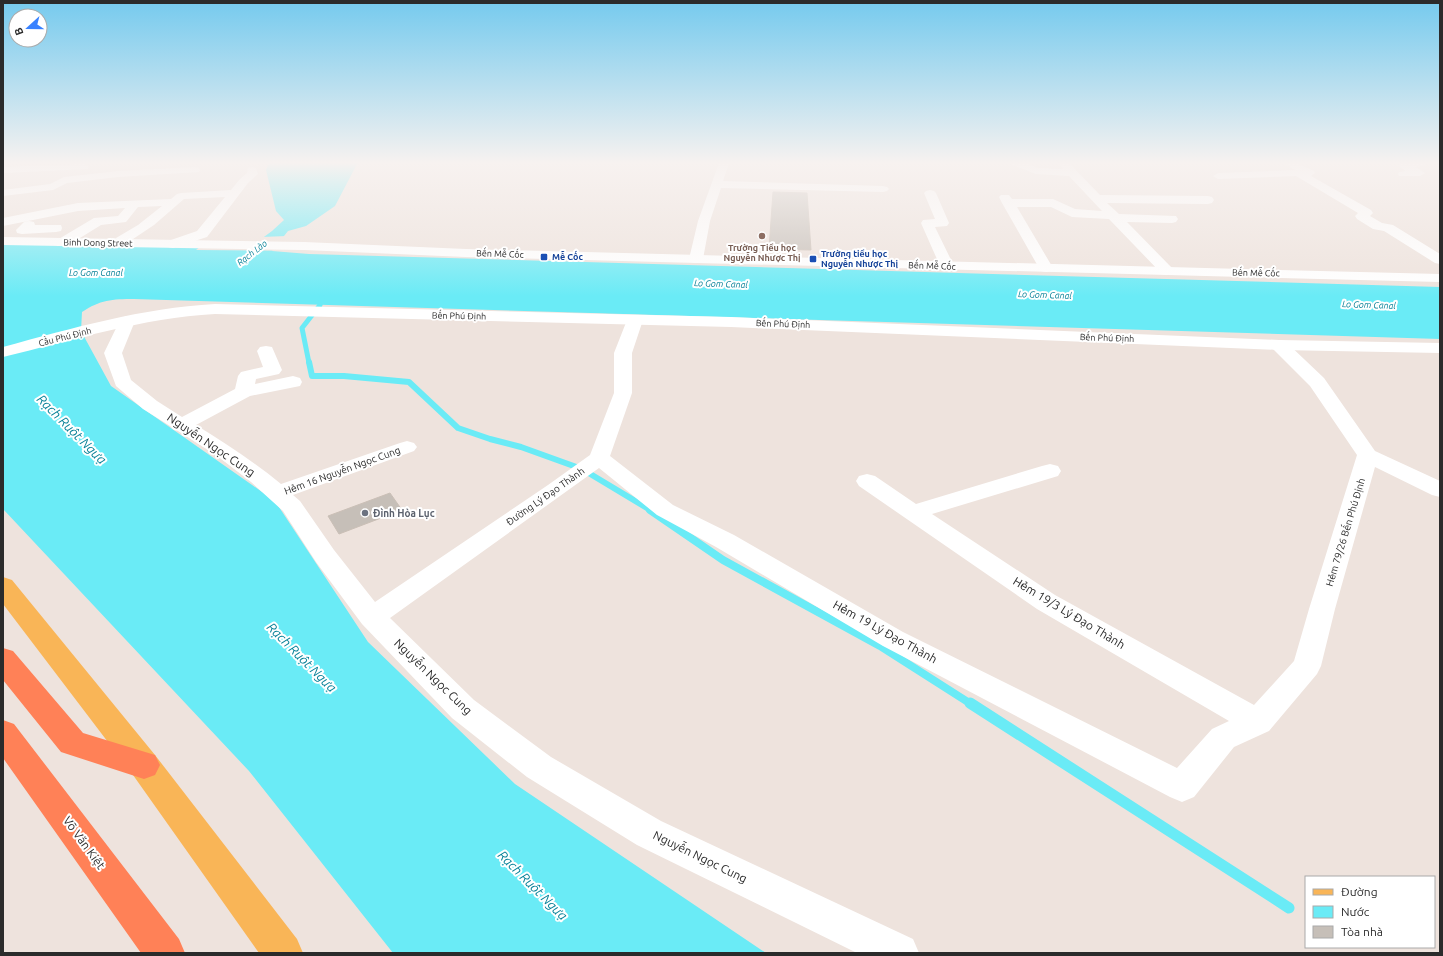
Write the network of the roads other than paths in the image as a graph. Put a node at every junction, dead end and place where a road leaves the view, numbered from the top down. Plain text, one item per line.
1 (70, 208) edge
2 (133, 208) edge
3 (168, 208) edge
4 (223, 208) edge
5 (708, 208) edge
6 (936, 208) edge
7 (1011, 208) edge
8 (1061, 208) edge
9 (1105, 208) edge
10 (1358, 208) edge
11 (1114, 216) junction
12 (1172, 219) dead end
13 (3, 222) edge
14 (56, 228) dead end
15 (10, 242) edge
16 (62, 243) junction
17 (116, 244) junction
18 (173, 244) junction
19 (192, 244) joint
20 (696, 259) junction
21 (1440, 260) edge
22 (947, 266) junction
23 (1046, 268) junction
24 (1166, 271) junction
25 (1440, 278) edge
26 (635, 320) junction
27 (127, 321) junction
28 (1279, 345) junction
29 (1440, 348) edge
30 (266, 351) dead end
31 (3, 352) edge
32 (293, 382) dead end
33 (244, 392) junction
34 (183, 424) junction
35 (407, 447) dead end
36 (1368, 455) junction
37 (599, 458) junction
38 (1050, 471) dead end
39 (867, 481) dead end
40 (1440, 490) edge
41 (278, 493) junction
42 (914, 512) junction
43 (3, 586) edge
44 (372, 617) junction
45 (3, 659) edge
46 (1258, 722) junction
47 (3, 733) edge
48 (144, 765) junction
49 (165, 953) edge
50 (283, 953) edge
51 (899, 953) edge

1 - 13 street
2 - 16 street
3 - 17 street
4 - 18 street
5 - 20 street
6 - 22 street
7 - 23 street
8 - 11 street
9 - 11 street
10 - 21 street
11 - 12 street
11 - 24 street
14 - 15 street
15 - 16 street, Binh Dong Street
16 - 17 street, Binh Dong Street
17 - 18 street, Binh Dong Street
18 - 19 street, Binh Dong Street
19 - 20 street, Bến Mễ Cốc
20 - 22 street, Bến Mễ Cốc
22 - 23 street, Bến Mễ Cốc
23 - 24 street, Bến Mễ Cốc
24 - 25 street, Bến Mễ Cốc
26 - 27 street, Bến Phú Định
26 - 28 street, Bến Phú Định
26 - 37 street
27 - 31 street, Cầu Phú Định
27 - 34 street, Nguyễn Ngọc Cung
28 - 29 street, Bến Phú Định
28 - 36 street
30 - 33 street
32 - 33 street
33 - 34 street
34 - 41 street, Nguyễn Ngọc Cung
35 - 41 street, Hẻm 16 Nguyễn Ngọc Cung
36 - 40 street
36 - 46 street, Hẻm 79/26 Bến Phú Định
37 - 44 street, Đường Lý Đạo Thành
37 - 46 street, Hẻm 19 Lý Đạo Thành
38 - 42 street
39 - 42 street, Hẻm 19/3 Lý Đạo Thành
41 - 44 street, Nguyễn Ngọc Cung
42 - 46 street, Hẻm 19/3 Lý Đạo Thành
43 - 48 main road
44 - 51 street, Nguyễn Ngọc Cung
45 - 48 highway
47 - 49 highway, Võ Văn Kiệt
48 - 50 main road

